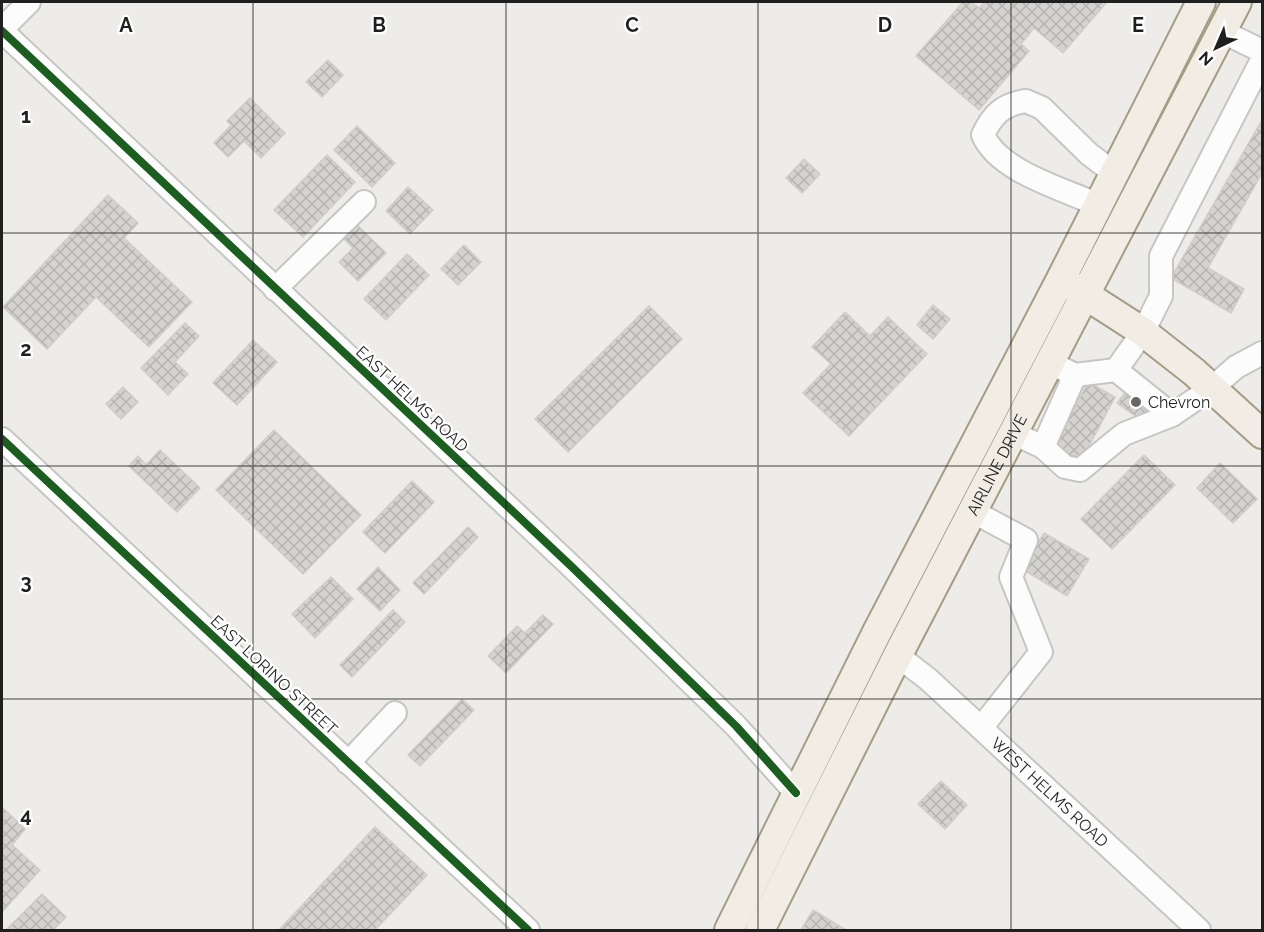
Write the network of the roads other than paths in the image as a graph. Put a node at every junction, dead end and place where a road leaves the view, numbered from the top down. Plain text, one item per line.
1 (29, 2) edge
2 (1201, 2) edge
3 (1237, 2) edge
4 (2, 30) edge
5 (1221, 32) junction
6 (1263, 51) edge
7 (1263, 60) edge
8 (1114, 173) junction
9 (364, 202) dead end
10 (1098, 206) junction
11 (1061, 279) junction
12 (274, 288) junction
13 (1086, 296) junction
14 (1143, 332) junction
15 (1263, 353) edge
16 (1063, 369) junction
17 (1116, 370) junction
18 (1212, 388) junction
19 (1172, 415) junction
20 (1015, 434) junction
21 (1263, 434) edge
22 (2, 439) edge
23 (1043, 447) junction
24 (974, 512) junction
25 (898, 656) junction
26 (395, 713) dead end
27 (981, 728) junction
28 (348, 763) junction
29 (796, 793) junction
30 (528, 930) edge
31 (729, 930) edge
32 (760, 930) edge
33 (1199, 930) edge

1 - 4 street
2 - 8 main road, AIRLINE DRIVE
3 - 5 main road, AIRLINE DRIVE
4 - 12 street, EAST HELMS ROAD
5 - 6 street
5 - 13 main road, AIRLINE DRIVE
7 - 14 street
8 - 10 main road, AIRLINE DRIVE
8 - 10 street
9 - 12 street
10 - 11 main road, AIRLINE DRIVE
11 - 13 main road
11 - 29 main road, AIRLINE DRIVE
12 - 29 street, EAST HELMS ROAD
13 - 14 main road
13 - 16 main road, AIRLINE DRIVE
14 - 17 street
14 - 18 main road
15 - 18 street
16 - 17 street
16 - 20 main road, AIRLINE DRIVE
16 - 23 street
17 - 19 street
18 - 19 street
18 - 21 main road
19 - 23 street
20 - 23 street
20 - 24 main road, AIRLINE DRIVE
22 - 28 street, EAST LORINO STREET
24 - 25 main road, AIRLINE DRIVE
24 - 27 street
25 - 27 street, WEST HELMS ROAD
25 - 32 main road, AIRLINE DRIVE
26 - 28 street
27 - 33 street, WEST HELMS ROAD
28 - 30 street, EAST LORINO STREET
29 - 31 main road, AIRLINE DRIVE

